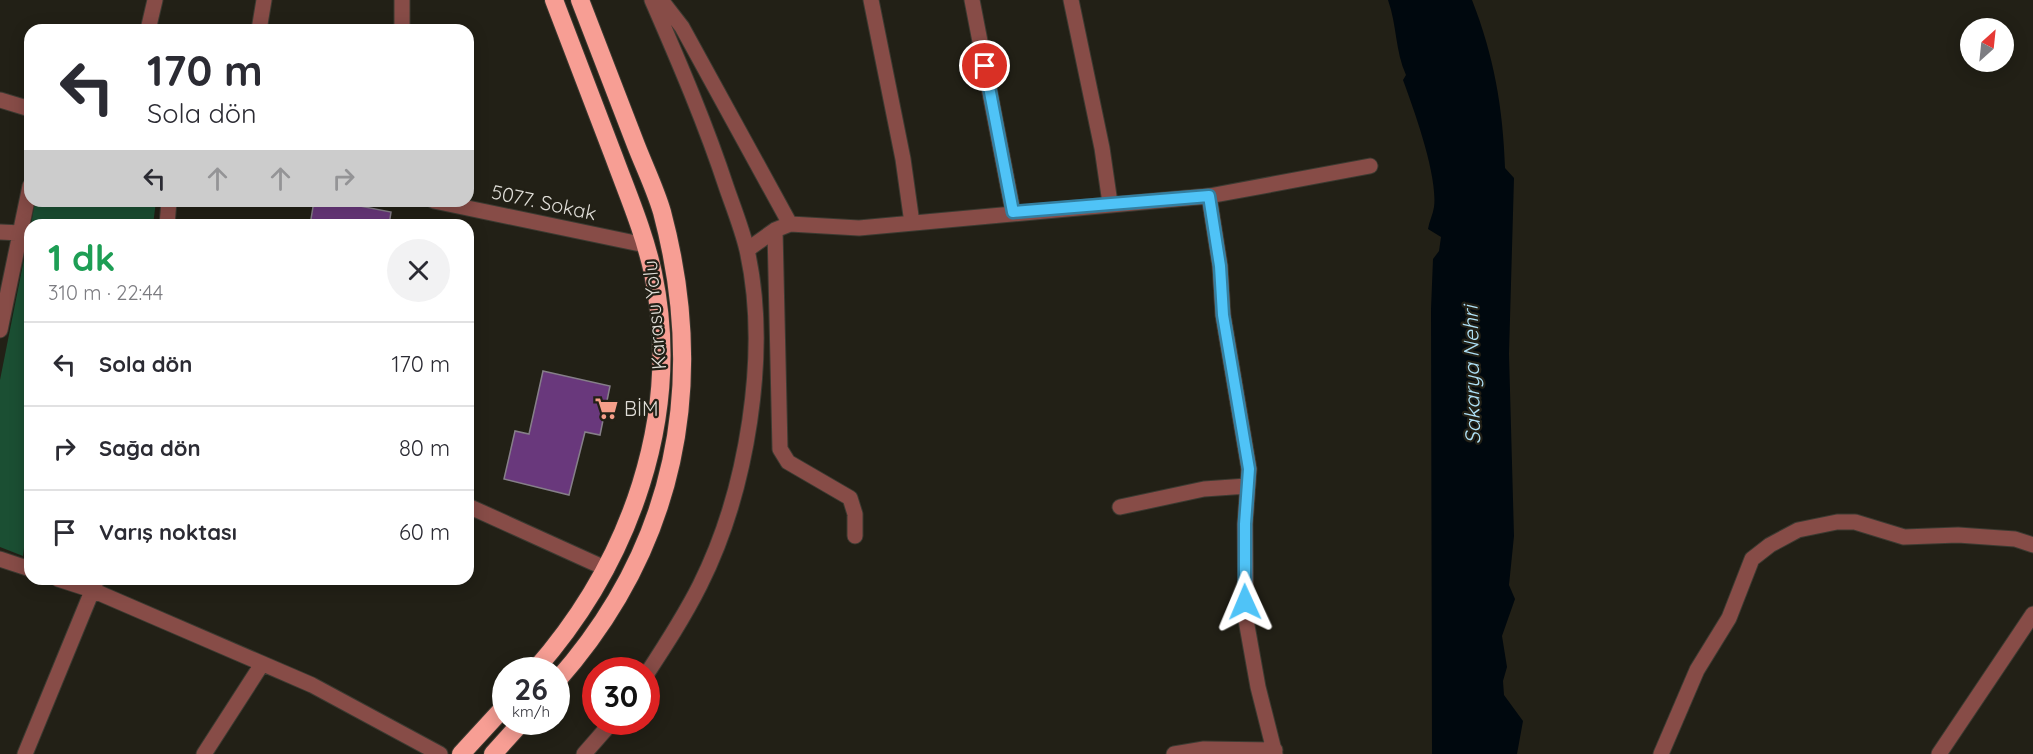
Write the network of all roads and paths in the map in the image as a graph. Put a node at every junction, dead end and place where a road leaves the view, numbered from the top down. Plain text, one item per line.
1 (155, 0) edge
2 (264, 0) edge
3 (402, 0) edge
4 (554, 0) edge
5 (580, 0) edge
6 (652, 0) edge
7 (661, 0) edge
8 (871, 0) edge
9 (972, 0) edge
10 (1071, 0) edge
11 (149, 24) edge
12 (260, 24) edge
13 (402, 24) edge
14 (0, 100) edge
15 (24, 107) edge
16 (1370, 166) dead end
17 (1209, 196) junction
18 (1110, 203) junction
19 (26, 207) edge
20 (463, 207) edge
21 (1013, 212) junction
22 (912, 223) junction
23 (790, 224) junction
24 (775, 230) junction
25 (0, 232) edge
26 (21, 233) junction
27 (645, 244) junction
28 (747, 250) junction
29 (0, 330) edge
30 (1247, 486) junction
31 (1120, 507) dead end
32 (474, 509) edge
33 (855, 536) dead end
34 (2015, 539) junction
35 (2033, 540) edge
36 (2033, 545) edge
37 (0, 559) edge
38 (24, 567) edge
39 (607, 569) junction
40 (94, 585) edge
41 (2033, 614) edge
42 (546, 657) edge
43 (657, 657) edge
44 (261, 664) junction
45 (570, 667) edge
46 (492, 720) edge
47 (510, 735) edge
48 (601, 735) edge
49 (1275, 752) edge
50 (25, 754) edge
51 (204, 754) edge
52 (440, 754) edge
53 (461, 754) edge
54 (493, 754) edge
55 (584, 754) edge
56 (1174, 754) edge
57 (1661, 754) edge
58 (1939, 754) edge

1 - 11 street
2 - 12 street
3 - 13 street
4 - 27 highway, Karasu Yolu
5 - 45 highway, Karasu Yolu
6 - 28 street
7 - 23 street
8 - 22 street
9 - 21 street
10 - 18 street
14 - 15 street
16 - 17 street
17 - 18 street
17 - 30 street
18 - 21 street
19 - 26 street
20 - 27 street, 5077. Sokak
21 - 22 street
22 - 23 street
23 - 24 street
24 - 28 street
24 - 33 street
25 - 26 street
26 - 29 street
27 - 39 highway, Karasu Yolu
28 - 43 street
30 - 31 street
30 - 49 street
32 - 39 street
34 - 35 street
34 - 36 street
34 - 57 street
37 - 38 street
39 - 42 highway, Karasu Yolu
40 - 44 street
40 - 50 street
41 - 58 street
44 - 51 street
44 - 52 street
46 - 53 highway
47 - 54 highway
48 - 55 street
49 - 56 street

